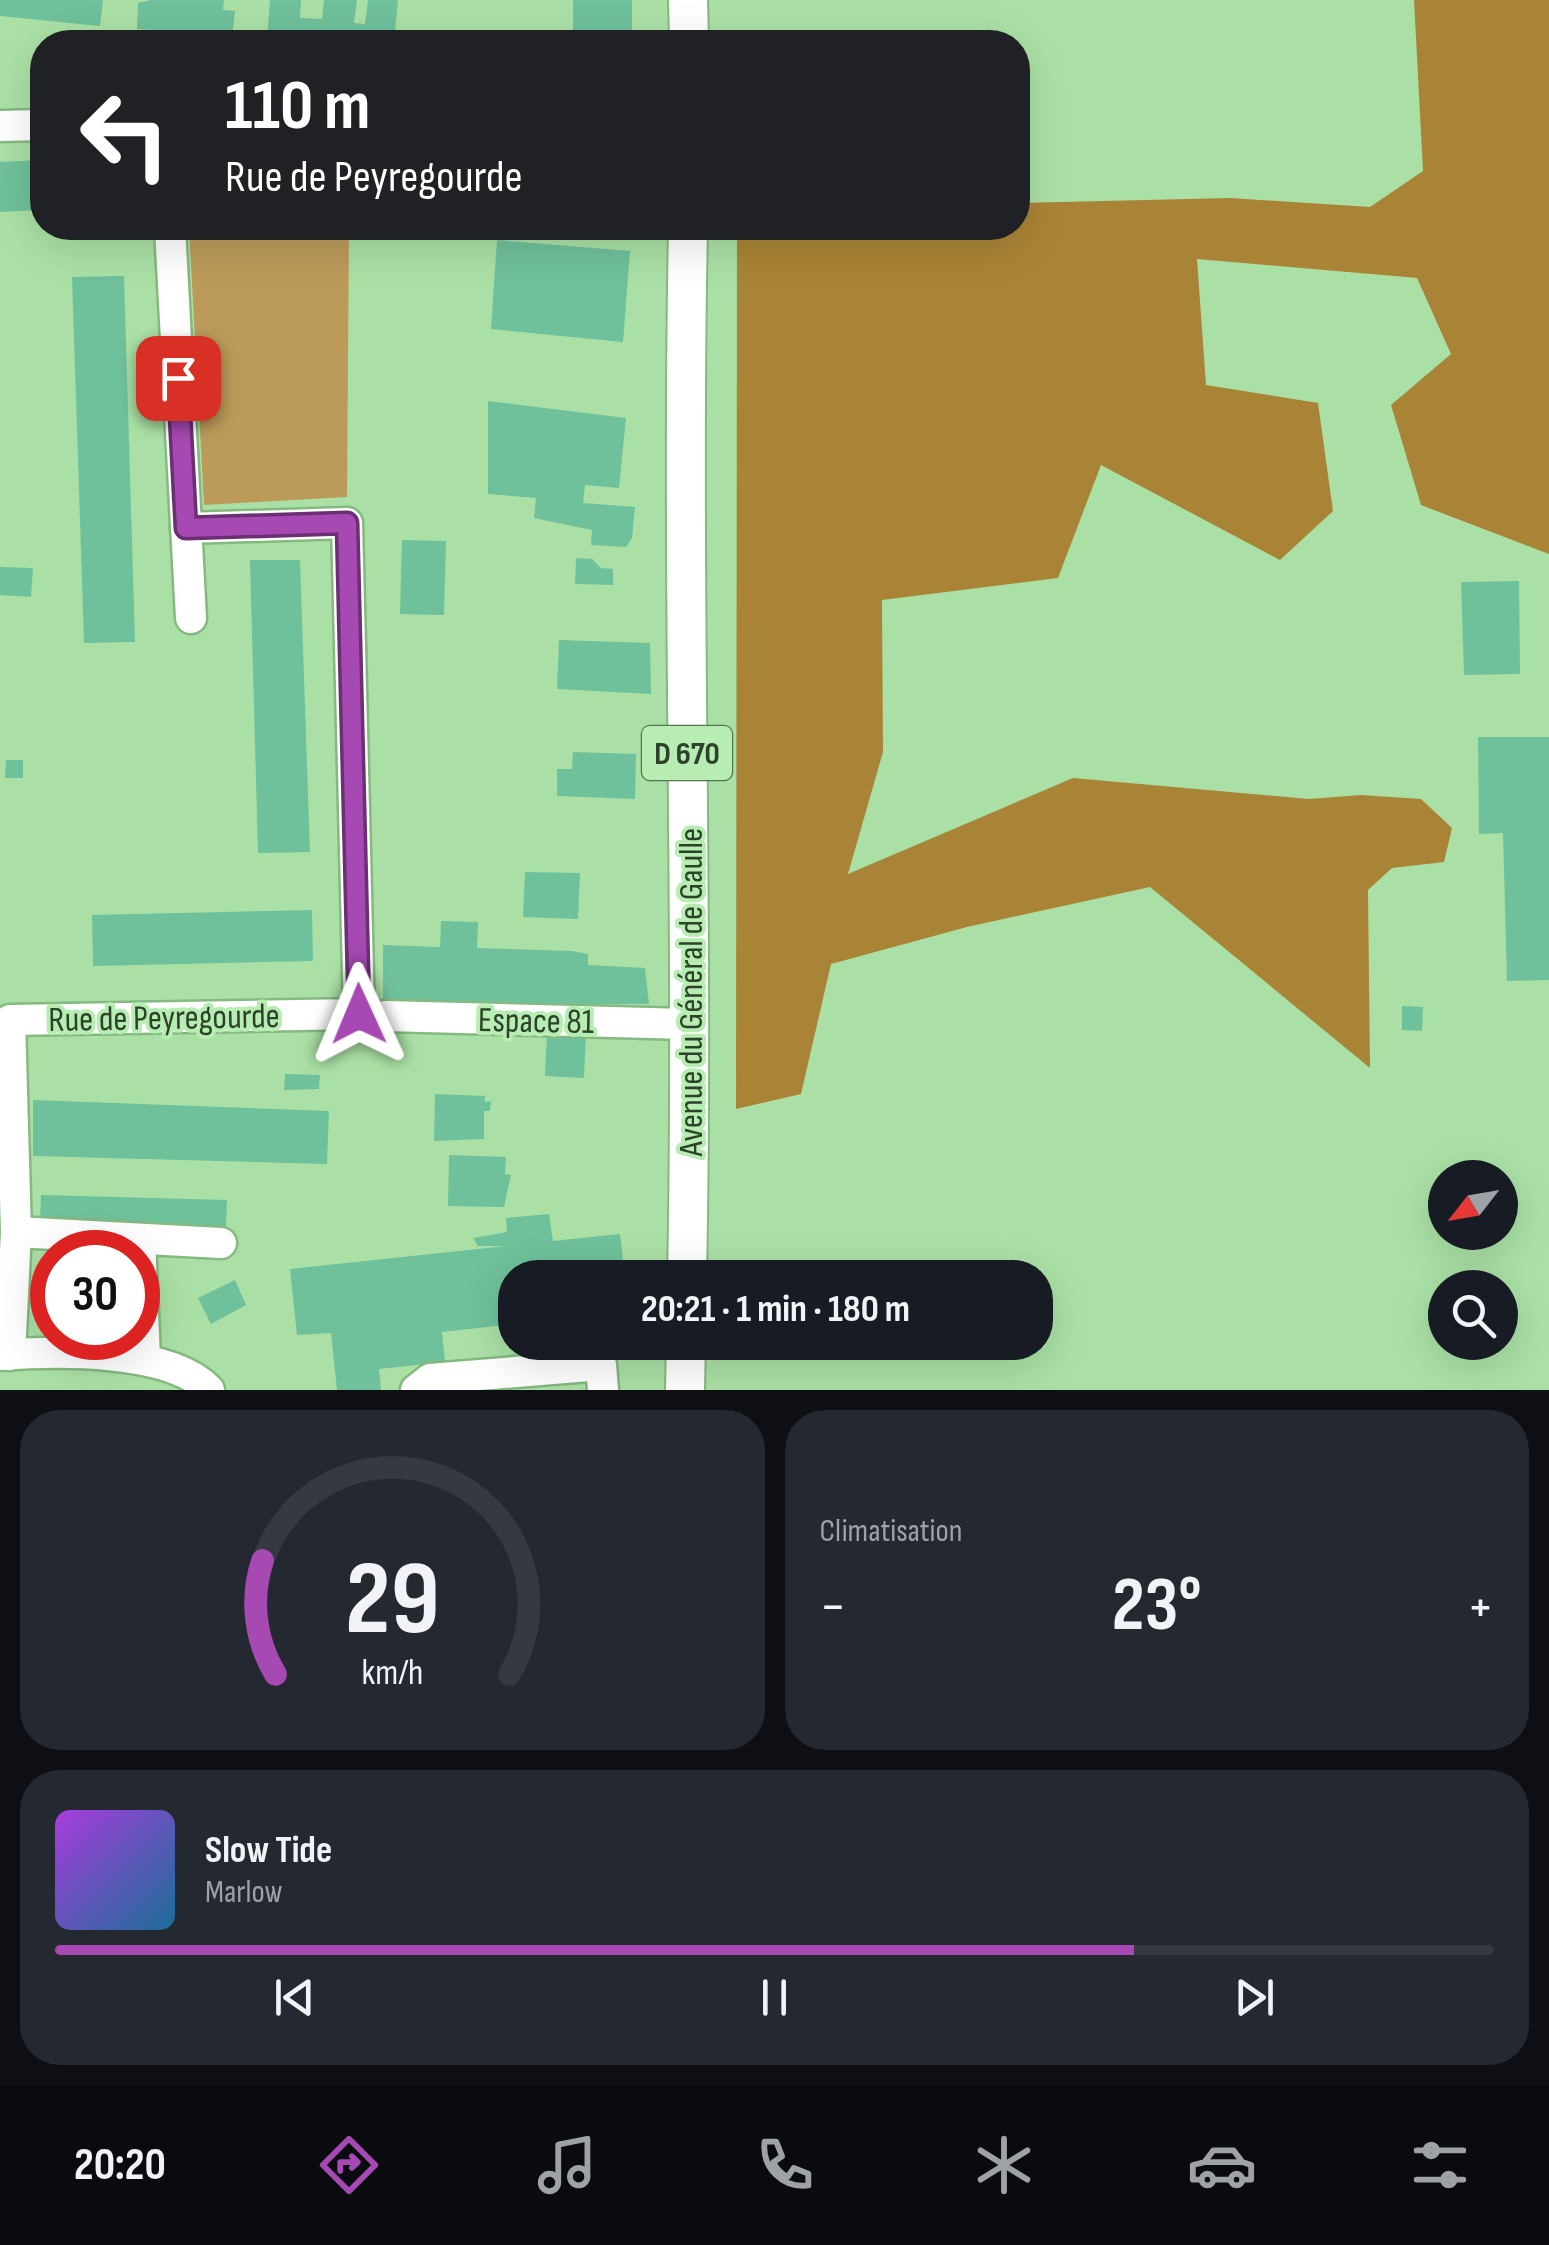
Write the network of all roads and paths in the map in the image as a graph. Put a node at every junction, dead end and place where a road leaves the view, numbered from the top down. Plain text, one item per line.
1 (688, 0) edge
2 (689, 30) edge
3 (30, 125) edge
4 (0, 126) edge
5 (171, 240) edge
6 (688, 240) edge
7 (186, 528) junction
8 (192, 618) dead end
9 (385, 1016) dead end
10 (687, 1024) junction
11 (16, 1232) junction
12 (30, 1233) edge
13 (160, 1240) edge
14 (221, 1243) dead end
15 (688, 1260) edge
16 (5, 1355) edge
17 (30, 1356) edge
18 (150, 1360) edge
19 (686, 1360) edge
20 (208, 1390) edge
21 (416, 1390) edge
22 (603, 1390) edge
23 (686, 1390) edge

1 - 2 main road
3 - 4 street
5 - 7 street
6 - 10 main road, Avenue du Général de Gaulle / D 670
7 - 8 street
7 - 11 street, Rue de Peyregourde
9 - 10 street, Espace 81
10 - 15 main road, Avenue du Général de Gaulle / D 670
11 - 12 street
11 - 16 street
13 - 14 street
16 - 17 street
18 - 20 street
19 - 23 main road
21 - 22 street

